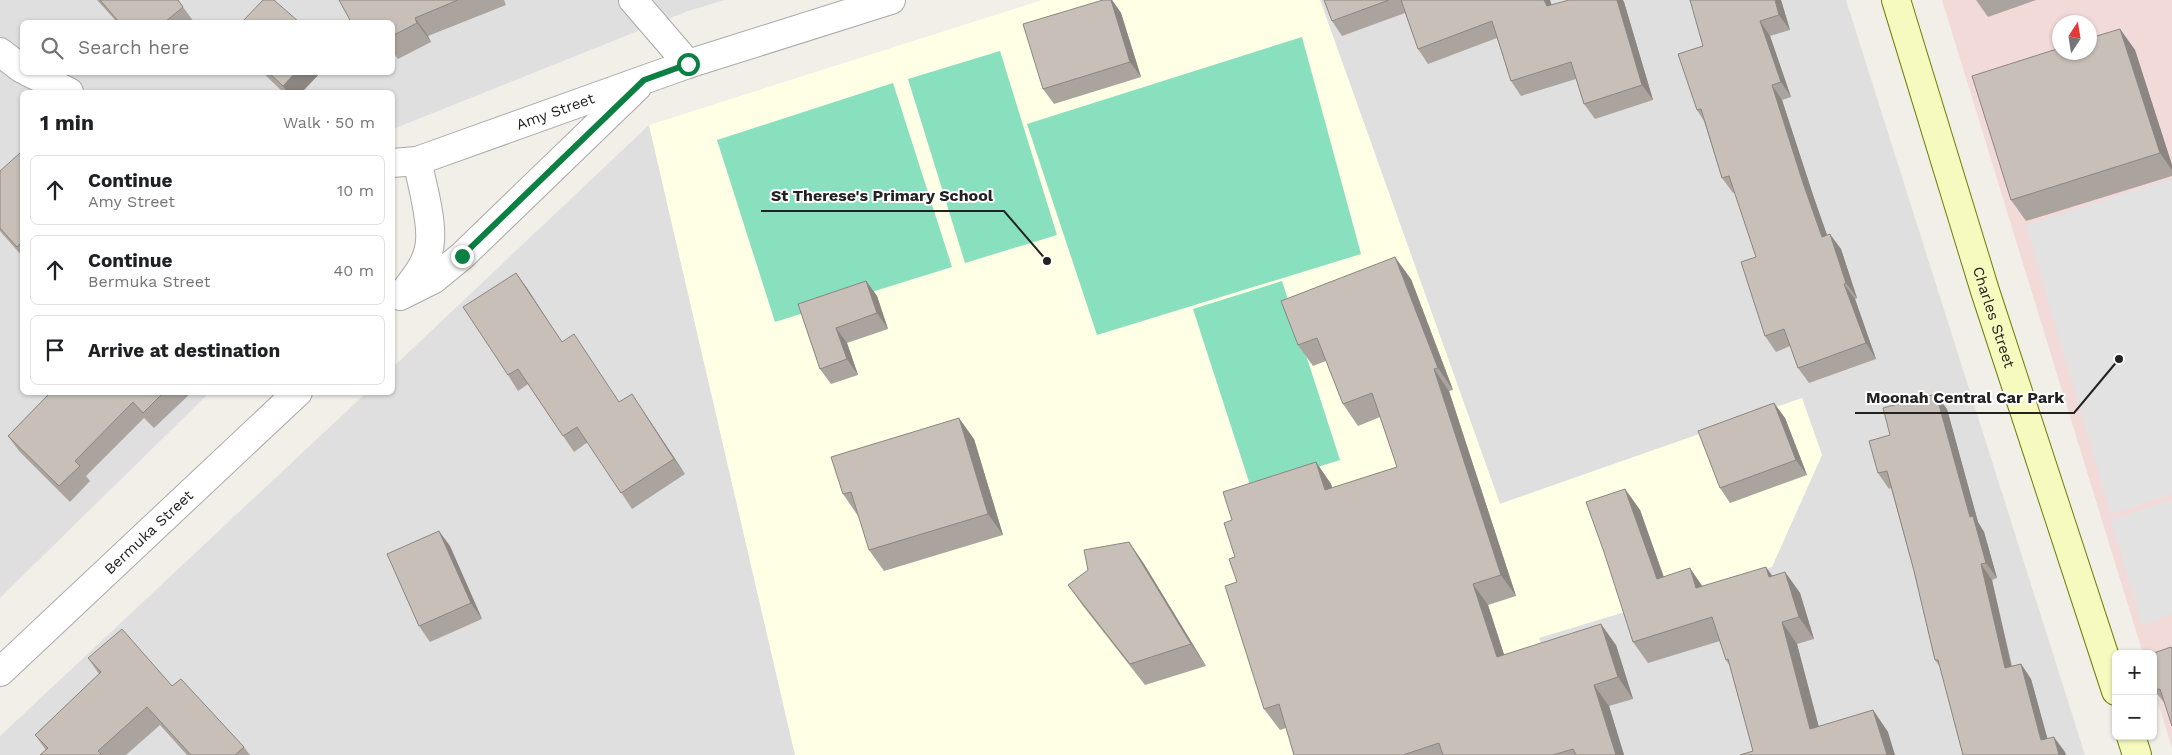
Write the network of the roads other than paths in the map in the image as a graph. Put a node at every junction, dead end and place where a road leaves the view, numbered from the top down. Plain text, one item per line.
1 (633, 0) edge
2 (891, 0) edge
3 (1896, 0) edge
4 (0, 52) edge
5 (688, 64) junction
6 (20, 67) edge
7 (34, 75) edge
8 (644, 80) junction
9 (64, 90) edge
10 (405, 162) edge
11 (396, 300) edge
12 (295, 395) edge
13 (0, 672) edge
14 (2112, 679) edge
15 (2132, 740) edge
16 (2137, 755) edge

1 - 5 street
2 - 5 street, Amy Street
3 - 14 street, Charles Street
4 - 6 street
5 - 8 street, Amy Street
7 - 9 street
8 - 10 street, Amy Street
8 - 11 street
10 - 11 street
12 - 13 street, Bermuka Street
15 - 16 street

